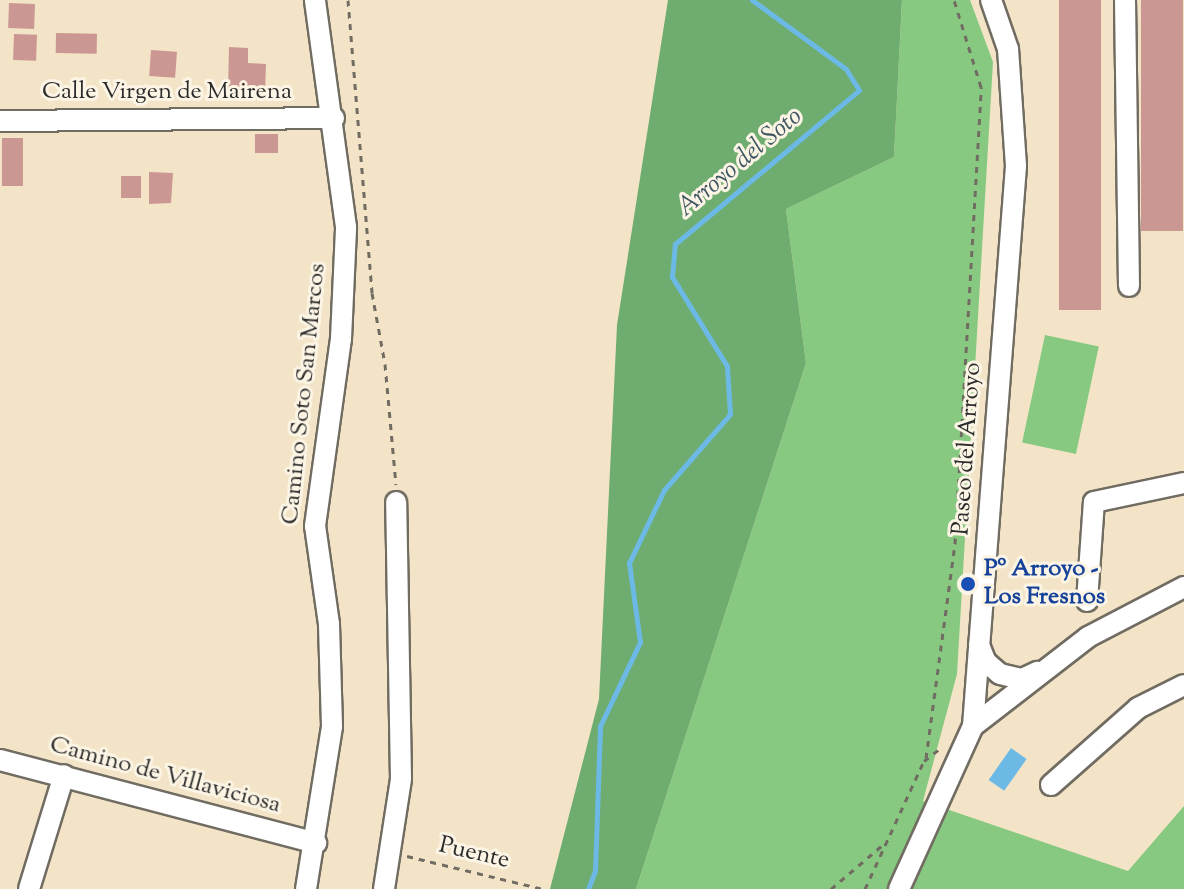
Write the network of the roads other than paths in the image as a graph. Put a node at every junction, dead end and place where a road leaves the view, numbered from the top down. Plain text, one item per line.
1 (315, 0) edge
2 (991, 0) edge
3 (1125, 0) edge
4 (334, 118) junction
5 (0, 121) edge
6 (1129, 286) dead end
7 (1184, 483) edge
8 (396, 502) road end
9 (1184, 587) edge
10 (1087, 601) dead end
11 (979, 645) junction
12 (1053, 664) junction
13 (1184, 685) edge
14 (973, 726) junction
15 (0, 760) edge
16 (64, 775) junction
17 (1051, 785) dead end
18 (316, 843) junction
19 (29, 889) edge
20 (306, 889) edge
21 (384, 889) edge
22 (899, 889) edge

1 - 4 street, Camino Soto San Marcos
2 - 11 street, Paseo del Arroyo
3 - 6 street
4 - 5 street, Calle Virgen de Mairena
4 - 18 street, Camino Soto San Marcos
7 - 10 street
8 - 21 street
9 - 12 street
11 - 12 street
11 - 14 street, Paseo del Arroyo
12 - 14 street
13 - 17 street
14 - 22 street, Paseo del Arroyo
15 - 16 street, Camino de Villaviciosa
16 - 18 street, Camino de Villaviciosa
16 - 19 street
18 - 20 street, Camino Soto San Marcos

